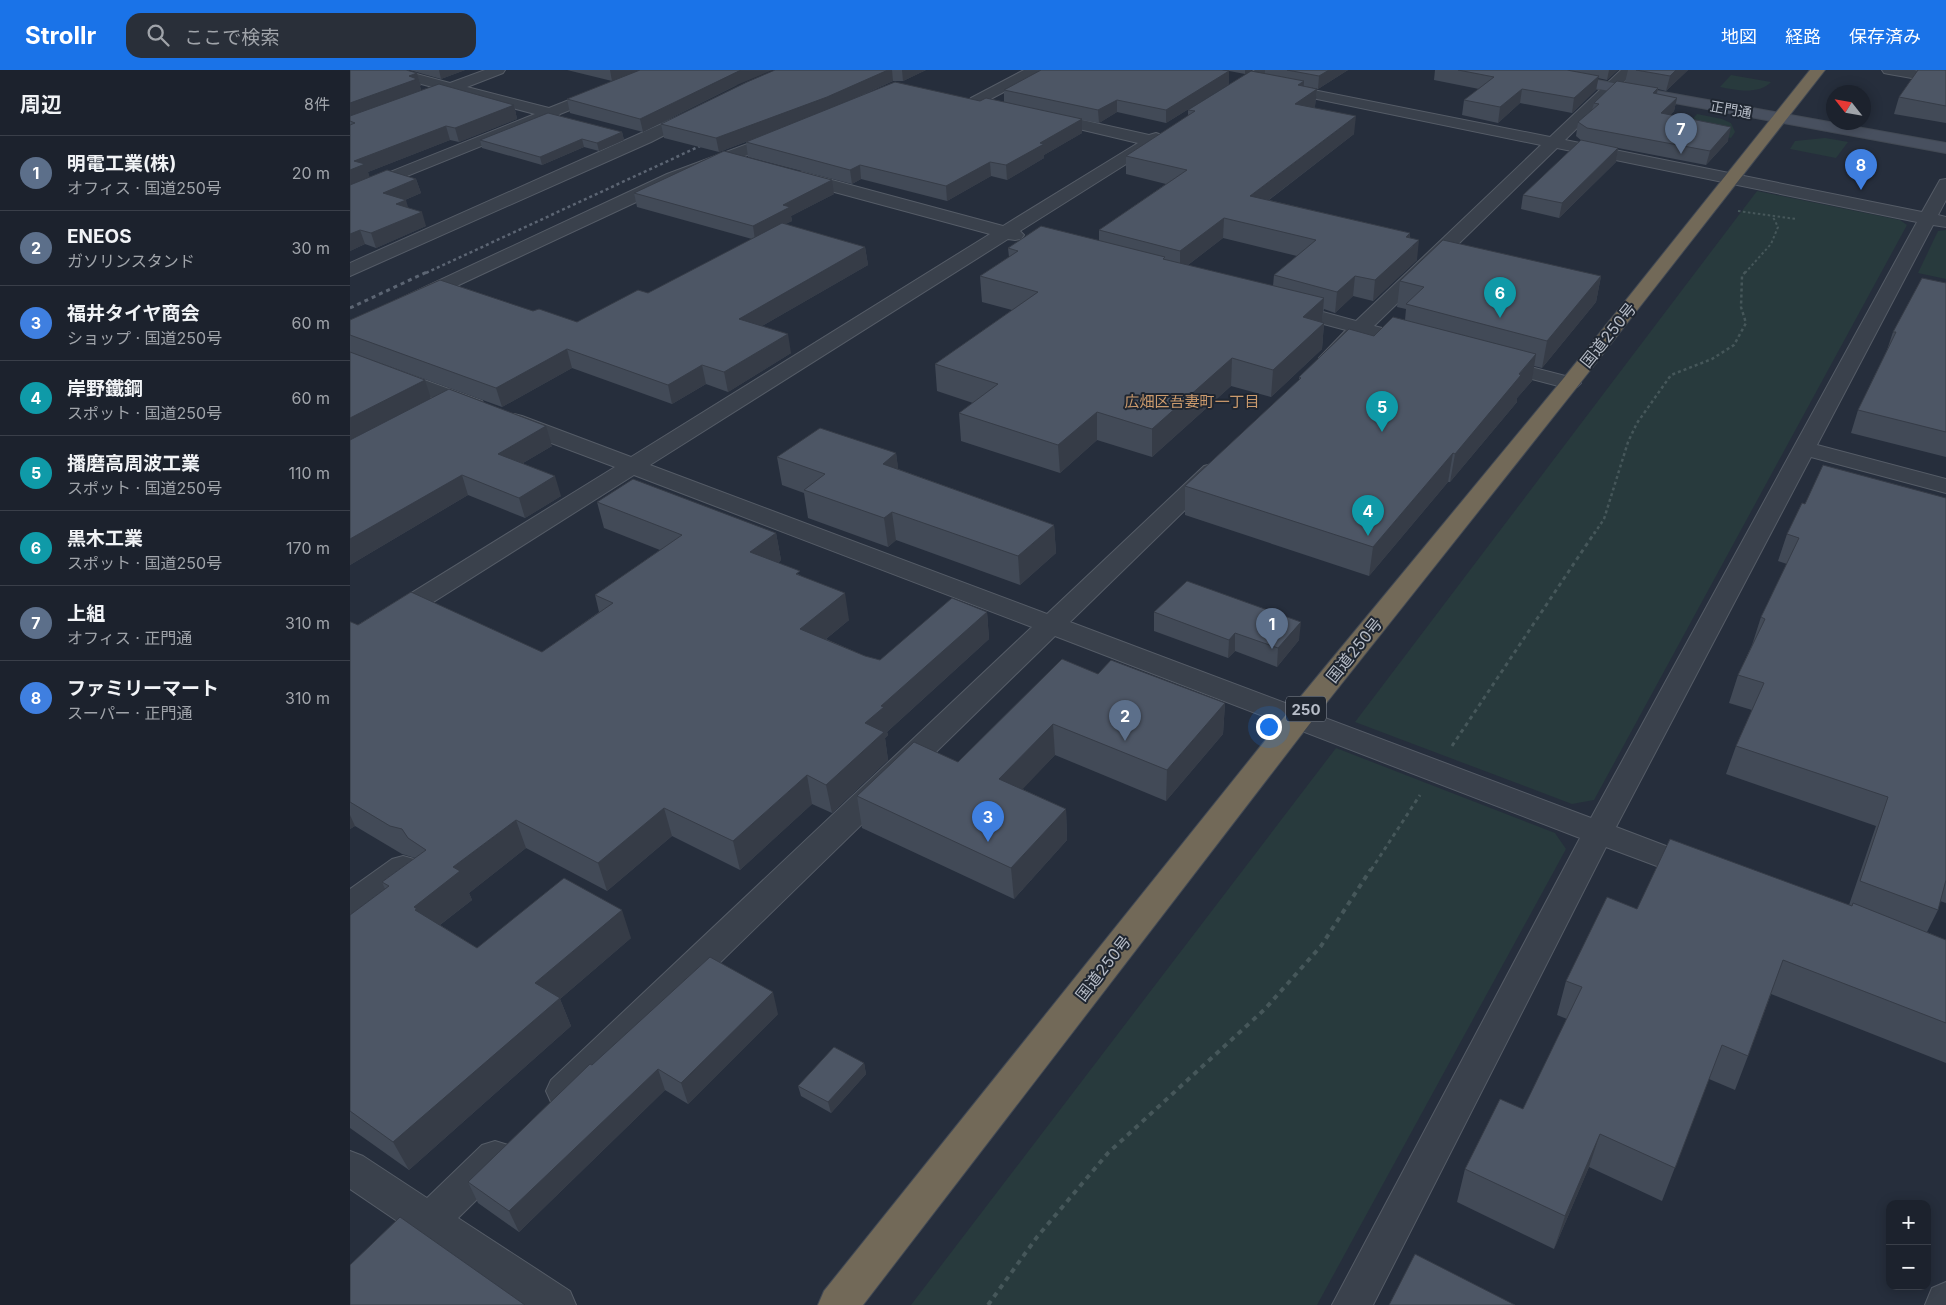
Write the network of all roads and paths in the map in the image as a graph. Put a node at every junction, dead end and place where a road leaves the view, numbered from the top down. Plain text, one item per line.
1 (385, 70) edge
2 (498, 70) edge
3 (657, 70) edge
4 (1035, 70) edge
5 (1265, 70) edge
6 (1517, 70) edge
7 (1572, 70) edge
8 (1818, 70) edge
9 (1889, 70) edge
10 (1238, 79) junction
11 (1620, 79) edge
12 (1946, 80) edge
13 (451, 87) junction
14 (956, 97) edge
15 (423, 98) edge
16 (976, 101) junction
17 (1216, 101) edge
18 (708, 108) edge
19 (1003, 108) edge
20 (549, 113) junction
21 (1031, 114) edge
22 (1783, 114) junction
23 (1826, 117) edge
24 (578, 121) edge
25 (1871, 124) edge
26 (1176, 126) edge
27 (799, 129) edge
28 (626, 134) dead end
29 (1946, 138) edge
30 (645, 139) junction
31 (1152, 141) junction
32 (1554, 142) junction
33 (1946, 148) edge
34 (727, 158) junction
35 (756, 166) edge
36 (775, 171) edge
37 (1732, 179) junction
38 (1946, 184) edge
39 (350, 194) edge
40 (1937, 220) edge
41 (1006, 232) junction
42 (1034, 240) edge
43 (350, 270) edge
44 (1264, 302) edge
45 (1360, 328) junction
46 (350, 330) edge
47 (1388, 335) edge
48 (350, 359) edge
49 (1480, 359) edge
50 (1310, 376) edge
51 (1570, 383) junction
52 (454, 398) junction
53 (428, 412) edge
54 (1804, 448) junction
55 (1231, 452) edge
56 (632, 466) junction
57 (1946, 486) edge
58 (1051, 625) junction
59 (350, 643) edge
60 (1298, 720) junction
61 (1598, 833) junction
62 (402, 867) edge
63 (1726, 881) edge
64 (350, 905) edge
65 (543, 1112) edge
66 (514, 1139) edge
67 (350, 1168) edge
68 (429, 1221) junction
69 (350, 1296) edge
70 (1946, 1301) edge
71 (556, 1305) edge
72 (838, 1305) edge
73 (1352, 1305) edge
74 (1945, 1305) edge

1 - 13 street
2 - 13 street
3 - 20 street
4 - 16 street
5 - 10 street
6 - 11 street, 正門通
7 - 11 street, 正門通
8 - 22 highway, 国道250号 / 250
9 - 12 street
10 - 17 street
10 - 32 street
11 - 22 street, 正門通
11 - 32 street
13 - 15 street
13 - 20 street
14 - 16 street
16 - 19 street
18 - 30 street
20 - 24 street
20 - 39 street
21 - 31 street
22 - 23 street, 正門通
22 - 33 street, 正門通
22 - 37 highway, 国道250号 / 250
25 - 29 street
26 - 31 street
27 - 34 street
28 - 30 street
30 - 43 street
31 - 41 street
32 - 37 street
32 - 45 street
34 - 35 street
34 - 46 street
36 - 41 street
37 - 40 street
37 - 51 highway, 国道250号 / 250
38 - 40 street
40 - 54 street
41 - 42 street
41 - 56 street
44 - 45 street
45 - 47 street
45 - 50 street
48 - 52 street
49 - 51 street
51 - 60 highway, 国道250号 / 250
52 - 53 street
52 - 56 street
54 - 57 street
54 - 61 street
55 - 58 street
56 - 58 street
56 - 59 street
58 - 60 street
58 - 65 street
60 - 61 street
60 - 72 highway, 国道250号 / 250
61 - 63 street
61 - 73 street
62 - 64 street
66 - 68 street
67 - 68 street
68 - 69 street
68 - 71 street
70 - 74 street

